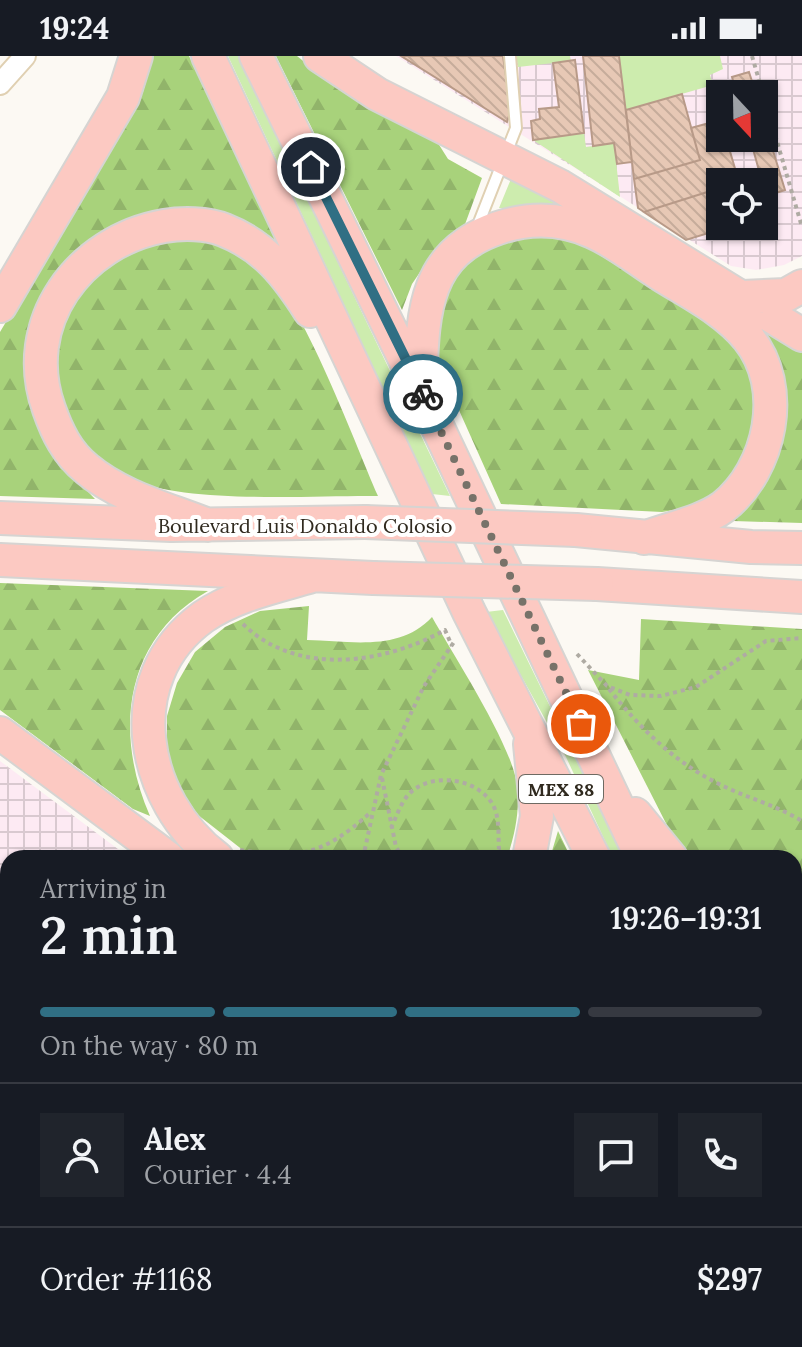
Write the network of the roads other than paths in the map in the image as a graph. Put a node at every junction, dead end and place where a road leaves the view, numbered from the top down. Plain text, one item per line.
1 (25, 56) edge
2 (136, 56) edge
3 (208, 56) edge
4 (256, 56) edge
5 (320, 56) edge
6 (510, 56) edge
7 (0, 84) edge
8 (503, 156) junction
9 (475, 236) junction
10 (802, 286) edge
11 (743, 297) junction
12 (0, 306) edge
13 (802, 335) edge
14 (420, 390) junction
15 (375, 408) junction
16 (0, 518) edge
17 (208, 525) junction
18 (644, 538) junction
19 (802, 548) edge
20 (0, 560) edge
21 (312, 576) junction
22 (802, 597) edge
23 (527, 721) junction
24 (0, 733) edge
25 (606, 781) junction
26 (157, 850) edge
27 (216, 850) edge
28 (531, 850) edge
29 (590, 850) edge
30 (638, 850) edge
31 (664, 850) edge

1 - 7 street
2 - 12 main road
3 - 15 main road, MEX 88
4 - 14 main road, MEX 88
5 - 8 main road
6 - 8 lane
8 - 9 lane
8 - 11 main road
9 - 14 main road
9 - 18 main road
10 - 11 main road
11 - 13 main road
14 - 25 main road, MEX 88
15 - 17 main road
15 - 23 main road, MEX 88
16 - 17 main road, Boulevard Luis Donaldo Colosio
17 - 18 main road, Boulevard Luis Donaldo Colosio, bridge
18 - 19 main road, Boulevard Luis Donaldo Colosio
20 - 21 main road
21 - 22 main road, bridge
21 - 27 main road
23 - 28 main road
23 - 29 main road, MEX 88
24 - 26 main road
25 - 30 main road, MEX 88
25 - 31 main road

